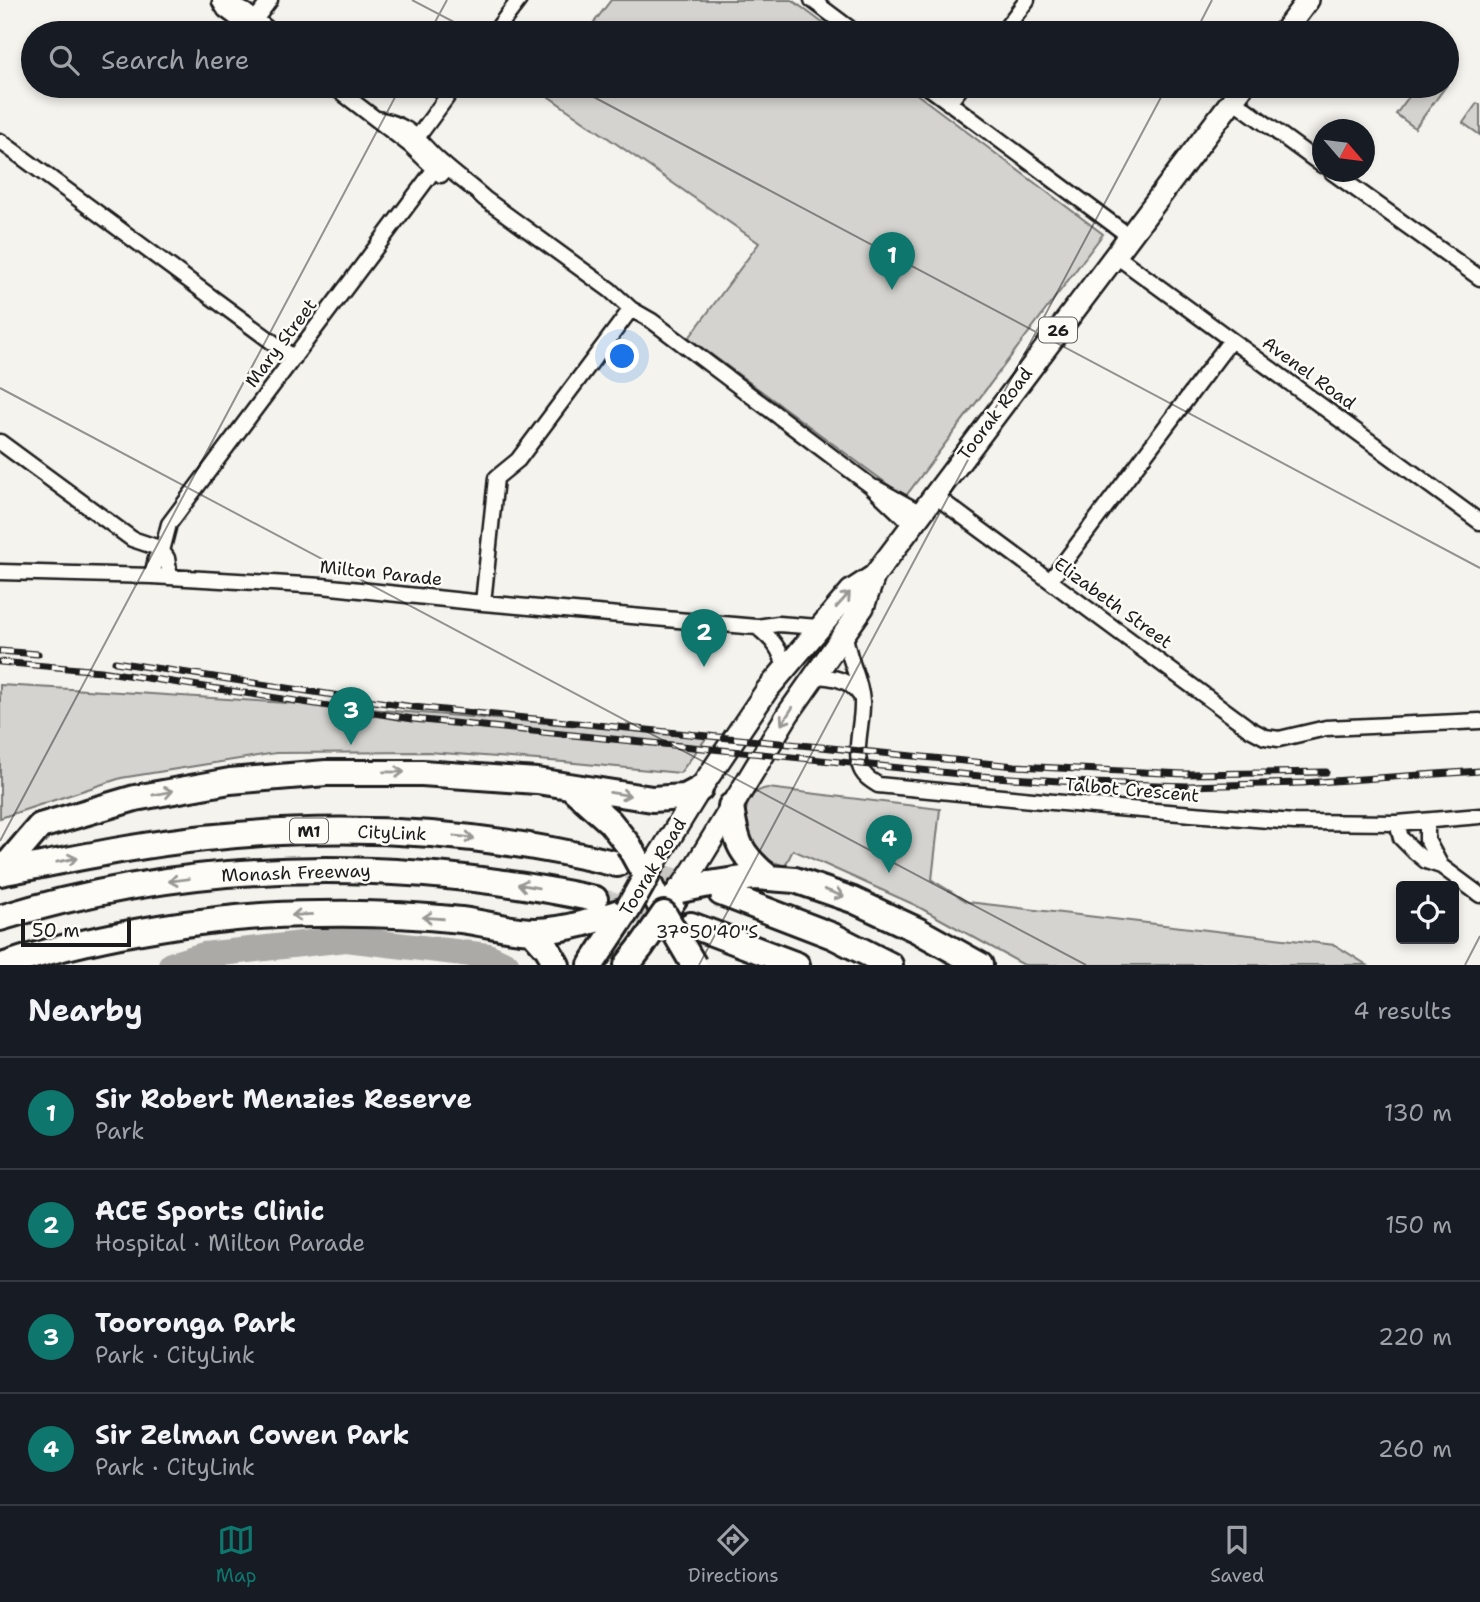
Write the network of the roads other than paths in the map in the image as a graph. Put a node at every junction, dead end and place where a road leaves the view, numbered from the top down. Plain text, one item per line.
1 (220, 0) edge
2 (270, 0) edge
3 (519, 0) edge
4 (811, 0) edge
5 (1027, 0) edge
6 (1308, 0) edge
7 (246, 21) edge
8 (257, 21) edge
9 (503, 21) edge
10 (840, 21) edge
11 (1011, 21) edge
12 (1292, 21) edge
13 (349, 98) edge
14 (446, 98) edge
15 (943, 98) edge
16 (953, 98) edge
17 (1234, 98) edge
18 (1244, 98) edge
19 (949, 103) junction
20 (0, 141) edge
21 (414, 141) junction
22 (1312, 156) edge
23 (437, 166) junction
24 (1346, 182) edge
25 (1129, 236) junction
26 (1115, 255) junction
27 (1480, 278) edge
28 (629, 312) junction
29 (1231, 340) junction
30 (294, 358) junction
31 (0, 442) edge
32 (934, 495) junction
33 (916, 519) junction
34 (1480, 522) edge
35 (162, 550) junction
36 (0, 572) edge
37 (152, 576) junction
38 (874, 576) junction
39 (170, 577) junction
40 (1051, 581) junction
41 (483, 603) junction
42 (757, 627) junction
43 (819, 627) junction
44 (845, 633) junction
45 (785, 668) junction
46 (815, 676) junction
47 (861, 696) junction
48 (1480, 721) edge
49 (572, 788) junction
50 (700, 789) junction
51 (731, 806) junction
52 (1480, 816) edge
53 (1427, 821) junction
54 (1397, 823) junction
55 (623, 855) junction
56 (1441, 866) junction
57 (0, 873) edge
58 (768, 877) junction
59 (680, 890) junction
60 (721, 892) tunnel mouth
61 (1480, 895) edge
62 (656, 897) junction
63 (595, 899) tunnel mouth
64 (628, 909) junction
65 (0, 918) edge
66 (691, 925) tunnel mouth
67 (528, 930) junction
68 (5, 965) edge
69 (558, 965) edge
70 (591, 965) edge
71 (627, 965) edge
72 (694, 965) edge
73 (797, 965) edge
74 (890, 965) edge
75 (980, 965) edge

1 - 7 street
2 - 8 street
3 - 9 street
4 - 10 street
5 - 11 street
6 - 12 main road
13 - 21 street
14 - 21 street
15 - 19 street
16 - 19 street
17 - 25 main road, Toorak Road / 26
18 - 22 street
19 - 25 street
20 - 30 street
21 - 23 street
23 - 28 street
23 - 30 street, Mary Street
24 - 27 street
25 - 26 main road, Toorak Road / 26
26 - 29 street, Avenel Road
26 - 32 main road, Toorak Road / 26
28 - 33 street
28 - 41 street
29 - 34 street, Avenel Road
29 - 40 street
30 - 35 street, Mary Street
31 - 35 street
32 - 33 main road, Toorak Road / 26
32 - 40 street, Elizabeth Street
33 - 38 main road, Toorak Road / 26
35 - 37 street, Mary Street
35 - 39 street
36 - 37 street, Milton Parade
37 - 39 street, Milton Parade
43 -> 38 main road, Toorak Road / 26
38 - 44 main road, Toorak Road / 26
39 - 41 street, Milton Parade
40 - 48 street, Elizabeth Street
41 - 42 street, Milton Parade
42 - 43 street, Milton Parade
42 - 45 street
43 - 45 main road, Toorak Road / 26
44 - 46 main road, Toorak Road / 26
44 - 47 street, Talbot Crescent
45 - 50 main road, Toorak Road / 26
46 - 47 street
46 -> 51 main road, Toorak Road / 26
47 - 54 street, Talbot Crescent
49 -> 50 highway
49 - 55 highway
57 -> 49 highway
50 - 62 main road, Toorak Road / 26, bridge
51 - 58 highway
51 - 59 main road, Toorak Road / 26, bridge
52 - 53 street, Talbot Crescent
53 - 54 street, Talbot Crescent
53 - 56 street
54 - 56 street
57 -> 55 highway, CityLink / M1
55 - 62 highway, bridge
56 - 61 street
58 - 59 highway, bridge
58 -> 75 highway
59 - 62 highway, Toorak Road / 26
60 - 74 highway
62 - 64 highway, Toorak Road / 26, bridge
62 - 71 highway, Toorak Road / 26, bridge
62 - 72 highway, bridge
63 -> 65 highway, Monash Freeway / M1
64 - 67 highway
64 - 70 highway, Toorak Road / 26
66 - 73 highway
67 -> 68 highway
67 - 69 highway

